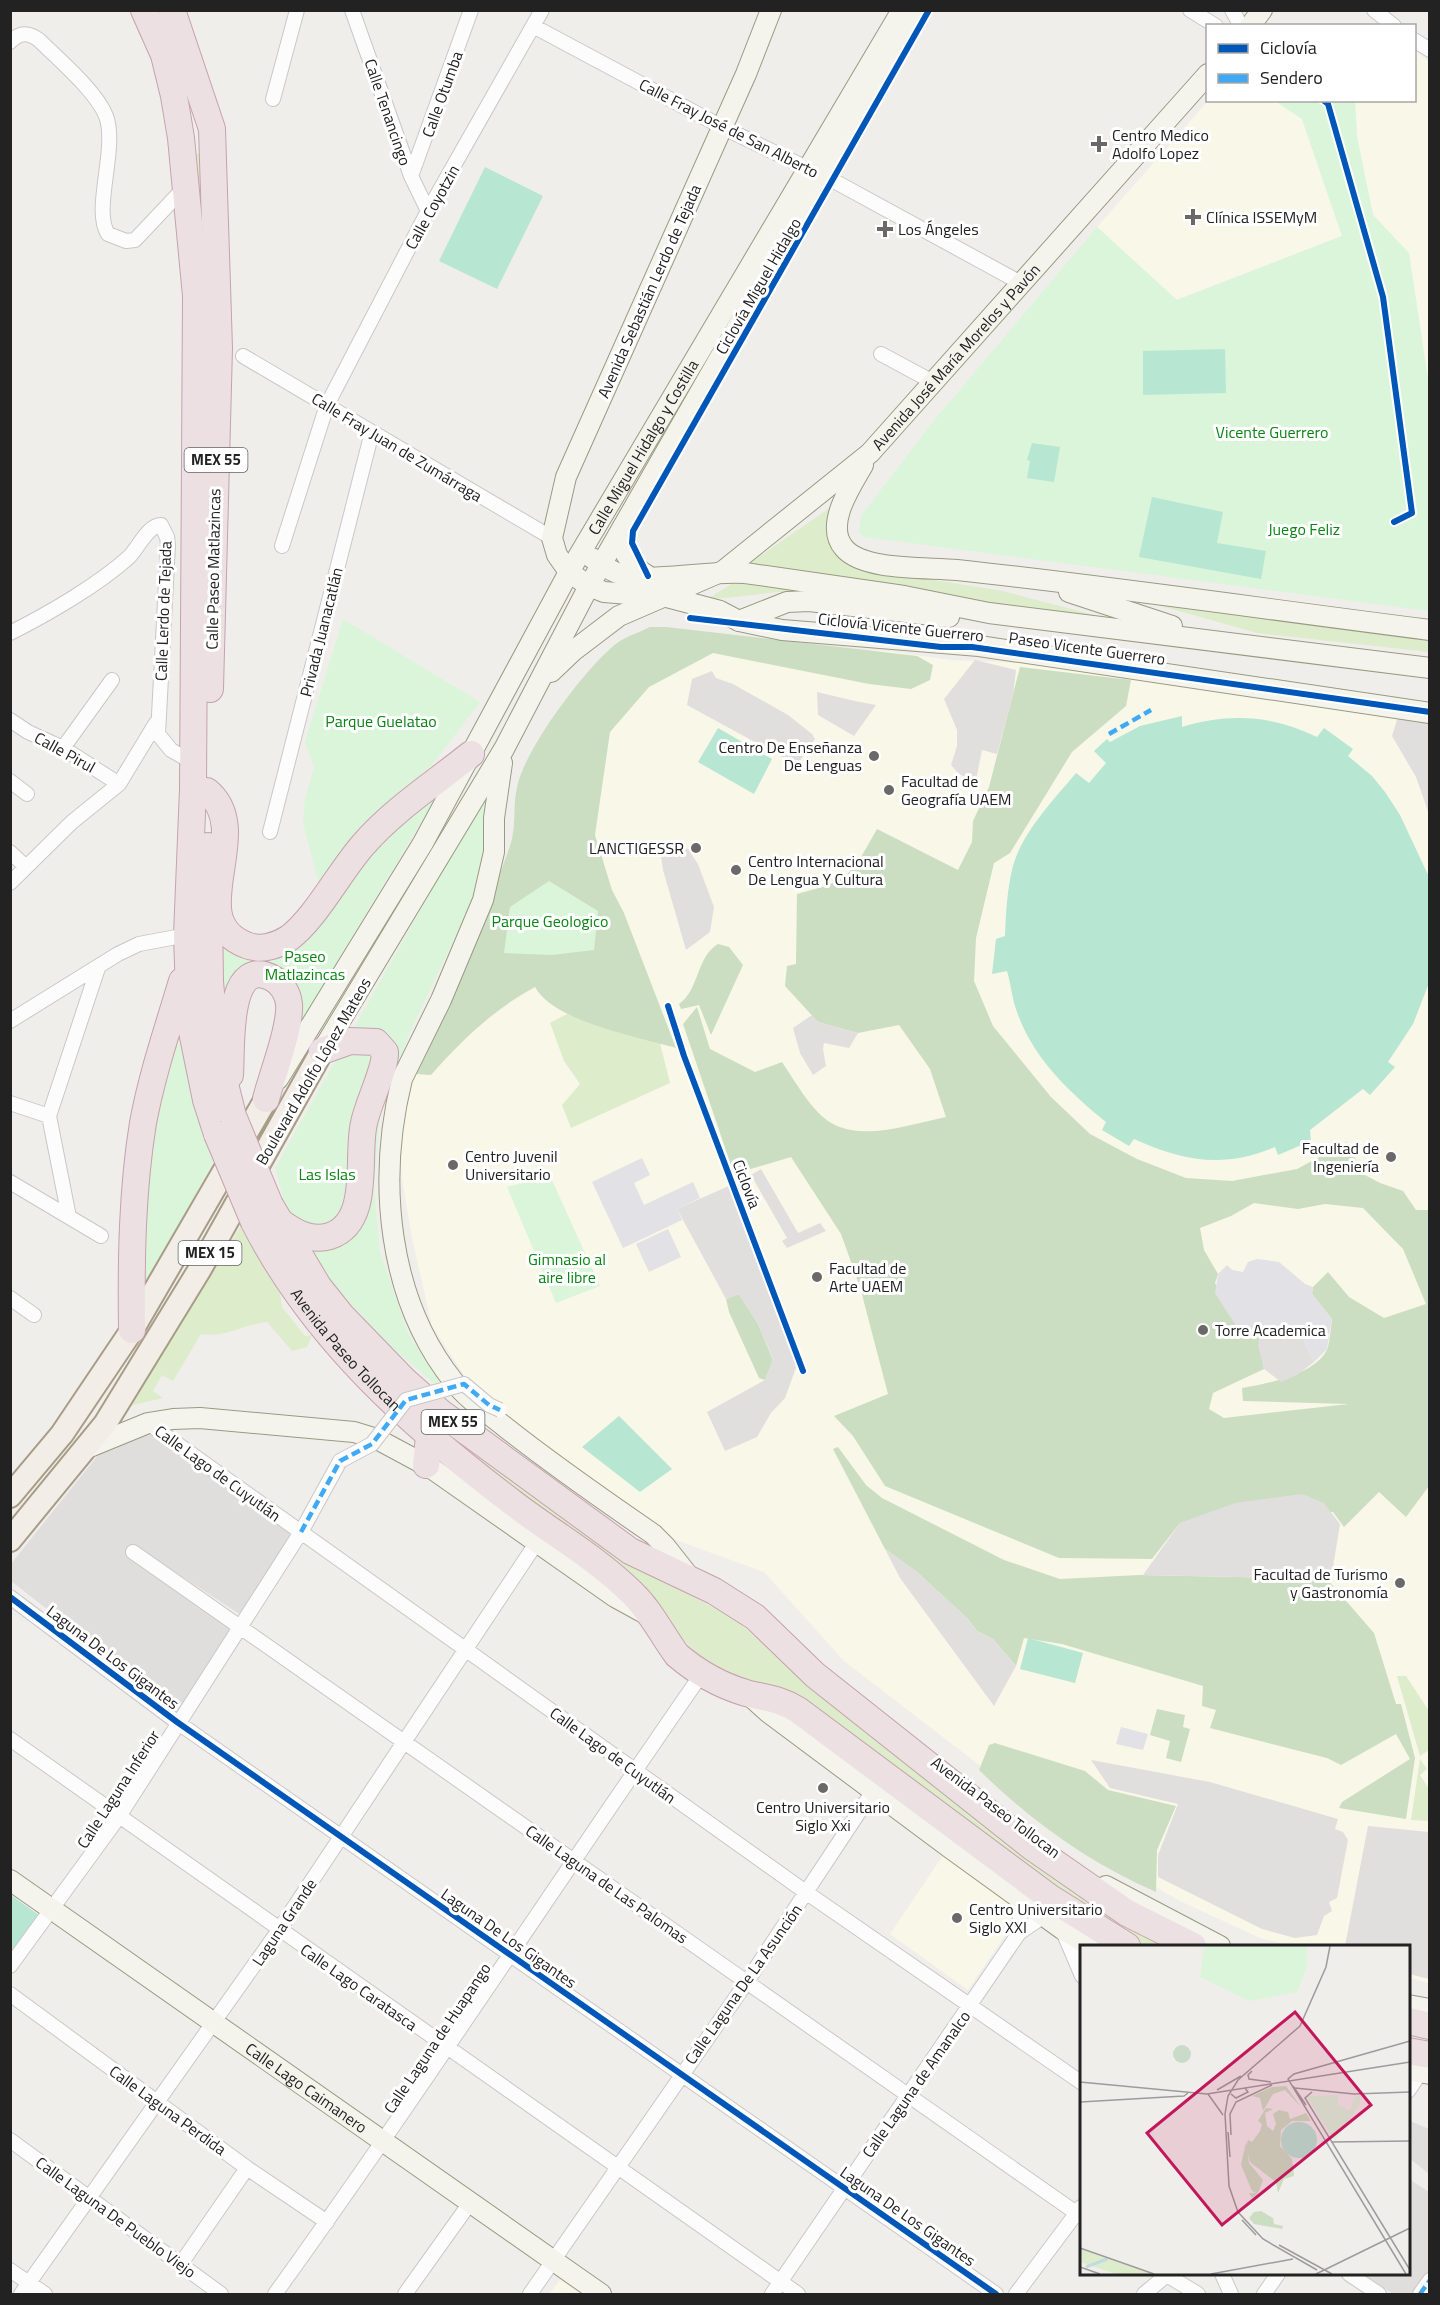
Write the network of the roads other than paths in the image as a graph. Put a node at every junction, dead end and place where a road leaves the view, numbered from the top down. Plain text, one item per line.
1 (144, 10) edge
2 (172, 10) edge
3 (297, 10) edge
4 (352, 10) edge
5 (471, 10) edge
6 (542, 10) edge
7 (771, 10) edge
8 (902, 10) edge
9 (919, 10) edge
10 (1190, 10) edge
11 (1232, 10) edge
12 (1262, 10) edge
13 (1374, 10) edge
14 (1213, 24) edge
15 (1240, 24) edge
16 (1252, 24) edge
17 (1392, 24) edge
18 (533, 26) junction
19 (1416, 41) edge
20 (10, 42) edge
21 (1429, 50) edge
22 (1206, 76) edge
23 (273, 99) dead end
24 (722, 127) junction
25 (817, 173) junction
26 (411, 176) junction
27 (185, 187) junction
28 (428, 211) junction
29 (1021, 283) junction
30 (881, 354) dead end
31 (243, 356) dead end
32 (933, 382) junction
33 (327, 405) junction
34 (372, 432) junction
35 (870, 453) junction
36 (623, 526) junction
37 (552, 538) junction
38 (282, 546) dead end
39 (583, 553) junction
40 (602, 565) junction
41 (723, 571) junction
42 (569, 572) junction
43 (648, 576) junction
44 (1040, 580) junction
45 (589, 586) junction
46 (668, 597) junction
47 (989, 613) junction
48 (739, 621) junction
49 (1430, 630) edge
50 (10, 633) edge
51 (1220, 642) junction
52 (1430, 668) edge
53 (112, 680) dead end
54 (539, 683) junction
55 (1430, 713) edge
56 (10, 720) edge
57 (158, 721) junction
58 (63, 748) junction
59 (504, 749) junction
60 (471, 754) junction
61 (192, 762) junction
62 (10, 781) edge
63 (119, 784) junction
64 (27, 794) dead end
65 (270, 832) dead end
66 (10, 852) edge
67 (215, 860) junction
68 (26, 867) junction
69 (10, 883) edge
70 (187, 935) junction
71 (188, 963) junction
72 (98, 968) junction
73 (10, 1022) edge
74 (322, 1051) junction
75 (266, 1099) junction
76 (10, 1103) edge
77 (226, 1115) junction
78 (49, 1116) junction
79 (10, 1182) edge
80 (267, 1216) junction
81 (69, 1217) junction
82 (100, 1236) dead end
83 (10, 1298) edge
84 (34, 1315) dead end
85 (132, 1329) junction
86 (500, 1410) dead end
87 (148, 1423) junction
88 (429, 1437) junction
89 (87, 1448) junction
90 (426, 1465) junction
91 (10, 1496) edge
92 (301, 1532) junction
93 (10, 1539) edge
94 (537, 1542) junction
95 (133, 1552) dead end
96 (690, 1579) junction
97 (10, 1598) edge
98 (652, 1617) junction
99 (240, 1625) junction
100 (786, 1647) junction
101 (466, 1650) junction
102 (701, 1675) junction
103 (747, 1693) junction
104 (177, 1722) junction
105 (10, 1739) edge
106 (405, 1741) junction
107 (634, 1771) junction
108 (873, 1791) junction
109 (118, 1818) junction
110 (342, 1836) junction
111 (573, 1859) junction
112 (10, 1880) edge
113 (807, 1893) junction
114 (1021, 1899) junction
115 (53, 1907) junction
116 (1044, 1916) junction
117 (1062, 1929) junction
118 (279, 1930) junction
119 (1019, 1933) junction
120 (1088, 1945) edge
121 (1123, 1945) edge
122 (1189, 1945) edge
123 (1217, 1945) edge
124 (509, 1955) junction
125 (10, 1966) edge
126 (1080, 1971) edge
127 (746, 1983) junction
128 (10, 1994) edge
129 (1410, 2005) edge
130 (970, 2008) junction
131 (1430, 2009) edge
132 (214, 2021) junction
133 (1410, 2021) edge
134 (1430, 2026) edge
135 (447, 2050) junction
136 (1419, 2064) edge
137 (681, 2073) junction
138 (1080, 2082) edge
139 (1410, 2086) edge
140 (908, 2096) junction
141 (158, 2103) junction
142 (10, 2140) edge
143 (383, 2142) junction
144 (247, 2168) junction
145 (618, 2169) junction
146 (844, 2188) junction
147 (90, 2198) junction
148 (470, 2203) junction
149 (1080, 2212) edge
150 (327, 2222) junction
151 (554, 2261) junction
152 (180, 2265) junction
153 (10, 2270) edge
154 (1166, 2275) edge
155 (1168, 2275) edge
156 (1222, 2275) edge
157 (1277, 2275) edge
158 (1350, 2275) edge
159 (1430, 2280) edge
160 (25, 2289) edge
161 (776, 2289) edge
162 (45, 2295) edge
163 (221, 2295) edge
164 (275, 2295) edge
165 (405, 2295) edge
166 (530, 2295) edge
167 (601, 2295) edge
168 (798, 2295) edge
169 (996, 2295) edge
170 (1016, 2295) edge
171 (1144, 2295) edge
172 (1198, 2295) edge
173 (1231, 2295) edge
174 (1264, 2295) edge
175 (1379, 2295) edge
176 (1420, 2295) edge

1 - 27 highway, Calle Paseo Matlazincas / MEX 55
2 - 67 highway, Calle Paseo Matlazincas / MEX 55
3 - 23 street
4 - 26 street, Calle Tenancingo
5 - 26 street, Calle Otumba
6 - 18 street, Calle Coyotzin
7 - 24 main road, Avenida Sebastián Lerdo de Tejada
8 - 25 main road, Calle Miguel Hidalgo y Costilla / MEX 15
9 - 25 main road, Calle Miguel Hidalgo y Costilla / MEX 15
10 - 14 street
11 - 15 street
12 - 16 main road
13 - 17 street
18 - 24 street, Calle Fray José de San Alberto
18 - 28 street, Calle Coyotzin
19 - 21 street
20 - 27 street
22 - 29 main road, Avenida José María Morelos y Pavón / MEX 15
24 - 25 street, Calle Fray José de San Alberto
24 - 37 main road, Avenida Sebastián Lerdo de Tejada
25 - 29 street, Calle Fray José de San Alberto
25 - 36 main road, Calle Miguel Hidalgo y Costilla / MEX 15
25 - 39 main road, Calle Miguel Hidalgo y Costilla / MEX 15
26 - 28 street, Calle Tenancingo
27 - 61 highway, Calle Paseo Matlazincas / MEX 55
28 - 33 street, Calle Coyotzin
29 - 32 main road, Avenida José María Morelos y Pavón / MEX 15
30 - 32 street
31 - 33 street, Calle Fray Juan de Zumárraga
32 - 35 main road, Avenida José María Morelos y Pavón / MEX 15
33 - 34 street, Calle Fray Juan de Zumárraga
33 - 38 street, Calle Coyotzin
34 - 37 street, Calle Fray Juan de Zumárraga
34 - 65 street, Privada Juanacatlán
35 - 41 main road, Avenida José María Morelos y Pavón / MEX 15
35 - 44 main road
36 - 40 main road, Calle Miguel Hidalgo y Costilla / MEX 15
36 - 43 main road
37 - 39 main road, Paseo Vicente Guerrero
37 - 42 main road
39 - 40 main road, Paseo Vicente Guerrero
39 - 42 main road, Calle Miguel Hidalgo y Costilla / MEX 15
40 - 43 main road, Paseo Vicente Guerrero
40 - 45 main road, Calle Miguel Hidalgo y Costilla / MEX 15
41 - 43 main road, Paseo Vicente Guerrero
41 - 46 main road, Avenida José María Morelos y Pavón / MEX 15
41 - 47 main road, Paseo Vicente Guerrero
42 - 45 main road, Paseo Vicente Guerrero
42 - 60 main road, Boulevard Adolfo López Mateos / MEX 15
44 - 49 main road
44 - 51 main road
45 - 46 main road, Paseo Vicente Guerrero
45 - 54 main road, Boulevard Adolfo López Mateos / MEX 15
46 - 48 main road, Paseo Vicente Guerrero
46 - 54 main road, MEX 15
47 - 48 main road
47 - 51 main road, Paseo Vicente Guerrero
48 - 55 main road, Paseo Vicente Guerrero
50 - 57 street, Calle Lerdo de Tejada
51 - 52 main road, Paseo Vicente Guerrero
53 - 58 street
54 - 59 main road, Boulevard Adolfo López Mateos / MEX 15
56 - 58 street, Calle Pirul
57 - 61 street, Calle Lerdo de Tejada
57 - 63 street
58 - 63 street, Calle Pirul
59 - 74 main road, Boulevard Adolfo López Mateos / MEX 15
59 - 96 main road
60 - 67 highway
60 - 75 main road, Boulevard Adolfo López Mateos / MEX 15
61 - 70 highway, Calle Paseo Matlazincas / MEX 55
62 - 64 street
63 - 68 street
66 - 68 street
67 - 77 highway, MEX 55
68 - 69 street
70 - 71 highway, Calle Paseo Matlazincas / MEX 55
70 - 72 street
71 - 77 highway, Avenida Paseo Tollocan / MEX 55
71 - 85 highway
72 - 73 street
72 - 78 street
74 - 80 highway
74 - 89 main road, Boulevard Adolfo López Mateos / MEX 15
75 - 77 highway
75 - 85 main road, Boulevard Adolfo López Mateos / MEX 15
76 - 78 street
77 - 80 highway, Avenida Paseo Tollocan / MEX 55, bridge
78 - 81 street
79 - 81 street
80 - 88 highway, Avenida Paseo Tollocan / MEX 55
80 - 96 highway, Avenida Paseo Tollocan / MEX 55
81 - 82 street
83 - 84 street
85 - 91 main road, Boulevard Adolfo López Mateos / MEX 15
86 - 92 street, Calle Laguna Inferior, bridge
87 - 89 main road
87 - 90 main road
87 - 92 street, Calle Lago de Cuyutlán
88 - 90 highway
88 - 98 highway, Avenida Paseo Tollocan / MEX 55
89 - 93 main road, Boulevard Adolfo López Mateos / MEX 15
90 - 94 main road
92 - 99 street, Calle Laguna Inferior
92 - 101 street, Calle Lago de Cuyutlán
94 - 98 main road
94 - 101 street, Laguna Grande
95 - 99 street, Calle Laguna de Las Palomas
96 - 100 highway, Avenida Paseo Tollocan / MEX 55
97 - 104 street, Laguna De Los Gigantes
98 - 102 highway, Avenida Paseo Tollocan / MEX 55
99 - 104 street, Calle Laguna Inferior
99 - 106 street, Calle Laguna de Las Palomas
100 - 122 highway, Avenida Paseo Tollocan
100 - 123 main road, Avenida Paseo Tollocan / MEX 55
101 - 106 street, Laguna Grande
101 - 107 street, Calle Lago de Cuyutlán
102 - 103 highway, Avenida Paseo Tollocan / MEX 55
102 - 107 street, Calle Laguna de Huapango
103 - 108 main road, Avenida Paseo Tollocan / MEX 55
103 - 121 highway, Avenida Paseo Tollocan
104 - 109 street, Calle Laguna Inferior
104 - 110 street, Laguna De Los Gigantes
105 - 109 street, Calle Lago Caratasca
106 - 110 street, Laguna Grande
106 - 111 street, Calle Laguna de Las Palomas
107 - 111 street, Calle Laguna de Huapango
107 - 113 street, Calle Lago de Cuyutlán
108 - 113 street, Calle Laguna De La Asunción
108 - 114 main road, Avenida Paseo Tollocan / MEX 55
109 - 115 street, Calle Laguna Inferior
109 - 118 street, Calle Lago Caratasca
110 - 118 street, Laguna Grande
110 - 124 street, Laguna De Los Gigantes
111 - 124 street, Calle Laguna de Huapango
111 - 127 street, Calle Laguna de Las Palomas
112 - 115 main road, Calle Lago Caimanero
113 - 127 street, Calle Laguna De La Asunción
113 - 130 street, Calle Lago de Cuyutlán
114 - 116 main road, Avenida Paseo Tollocan / MEX 55
114 - 119 street, Calle Laguna de Amanalco
115 - 125 street, Calle Laguna Inferior
115 - 132 main road, Calle Lago Caimanero
116 - 117 main road, Avenida Paseo Tollocan / MEX 55
116 - 119 street, Calle Laguna de Amanalco
117 - 120 main road, Avenida Paseo Tollocan / MEX 55
117 - 126 street
118 - 132 street, Laguna Grande
118 - 135 street, Calle Lago Caratasca
119 - 130 street, Calle Laguna de Amanalco
124 - 135 street, Calle Laguna de Huapango
124 - 137 street, Laguna De Los Gigantes
127 - 137 street, Calle Laguna De La Asunción
127 - 140 street, Calle Laguna de Las Palomas
128 - 141 street, Calle Laguna Perdida
129 - 131 main road
130 - 138 street, Calle Lago de Cuyutlán
130 - 140 street, Calle Laguna de Amanalco
132 - 141 street, Laguna Grande
132 - 143 main road, Calle Lago Caimanero
133 - 134 highway
135 - 143 street, Calle Laguna de Huapango
135 - 145 street, Calle Lago Caratasca
136 - 139 street
137 - 145 street, Calle Laguna De La Asunción
137 - 146 street, Laguna De Los Gigantes
140 - 146 street, Calle Laguna de Amanalco
140 - 149 street, Calle Laguna de Las Palomas
141 - 144 street, Calle Laguna Perdida
141 - 147 street, Laguna Grande
142 - 147 street, Calle Laguna De Pueblo Viejo
143 - 148 main road, Calle Lago Caimanero
143 - 150 street, Calle Laguna de Huapango
144 - 150 street, Calle Laguna Perdida
144 - 152 street
145 - 151 street, Calle Laguna De La Asunción
145 - 161 street, Calle Lago Caratasca
146 - 161 street, Calle Laguna de Amanalco
146 - 169 street, Laguna De Los Gigantes
147 - 152 street, Calle Laguna De Pueblo Viejo
147 - 160 street, Laguna Grande
148 - 151 main road, Calle Lago Caimanero
148 - 165 street
149 - 170 street
150 - 164 street, Calle Laguna de Huapango
151 - 166 street, Calle Laguna De La Asunción
151 - 167 main road, Calle Lago Caimanero
152 - 163 street, Calle Laguna De Pueblo Viejo
153 - 160 street
154 - 171 street
155 - 172 street
156 - 173 street
157 - 174 street
158 - 175 street
159 - 176 street
160 - 162 street
161 - 168 street, Calle Lago Caratasca

